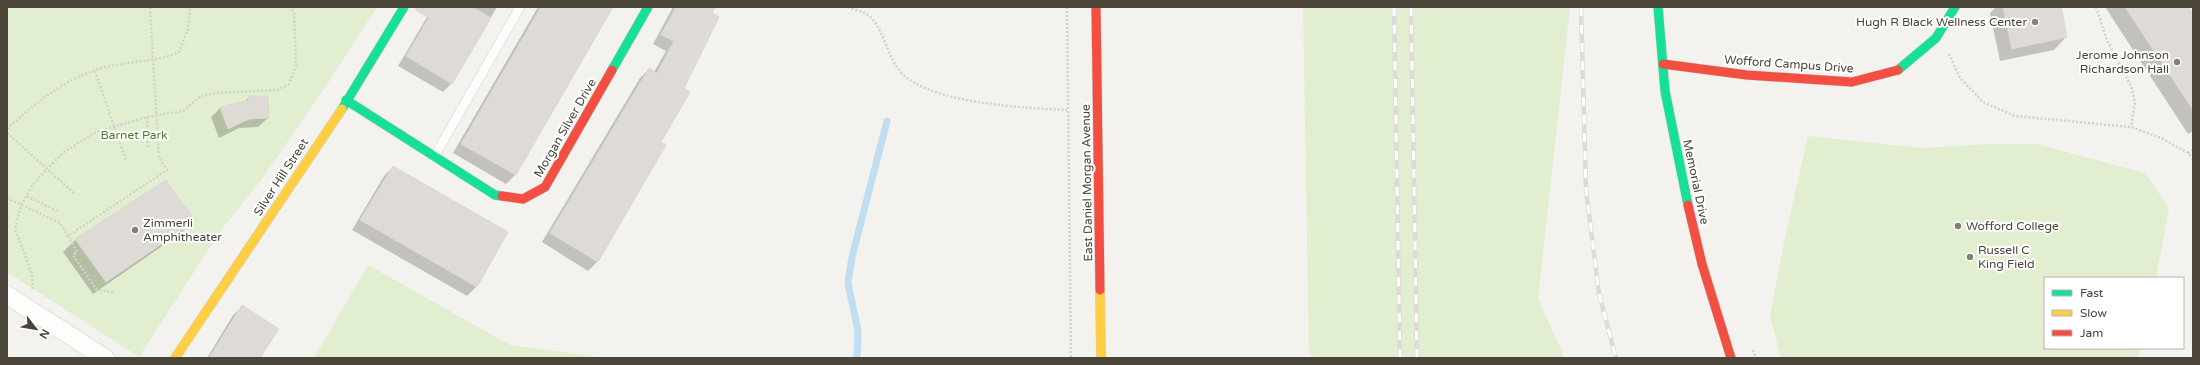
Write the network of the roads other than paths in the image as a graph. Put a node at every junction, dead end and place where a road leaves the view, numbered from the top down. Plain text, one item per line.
1 (404, 7) edge
2 (520, 7) edge
3 (648, 7) edge
4 (1096, 7) edge
5 (1658, 7) edge
6 (1954, 7) edge
7 (1663, 64) junction
8 (346, 100) junction
9 (434, 157) junction
10 (7, 295) edge
11 (105, 358) edge
12 (175, 358) edge
13 (1101, 358) edge
14 (1730, 358) edge

1 - 8 street, Silver Hill Street
2 - 9 lane
3 - 9 street, Morgan Silver Drive
4 - 13 street, East Daniel Morgan Avenue
5 - 7 street, Memorial Drive
6 - 7 street, Wofford Campus Drive
7 - 14 street, Memorial Drive
8 - 9 street, Morgan Silver Drive
8 - 12 street, Silver Hill Street
10 - 11 street

